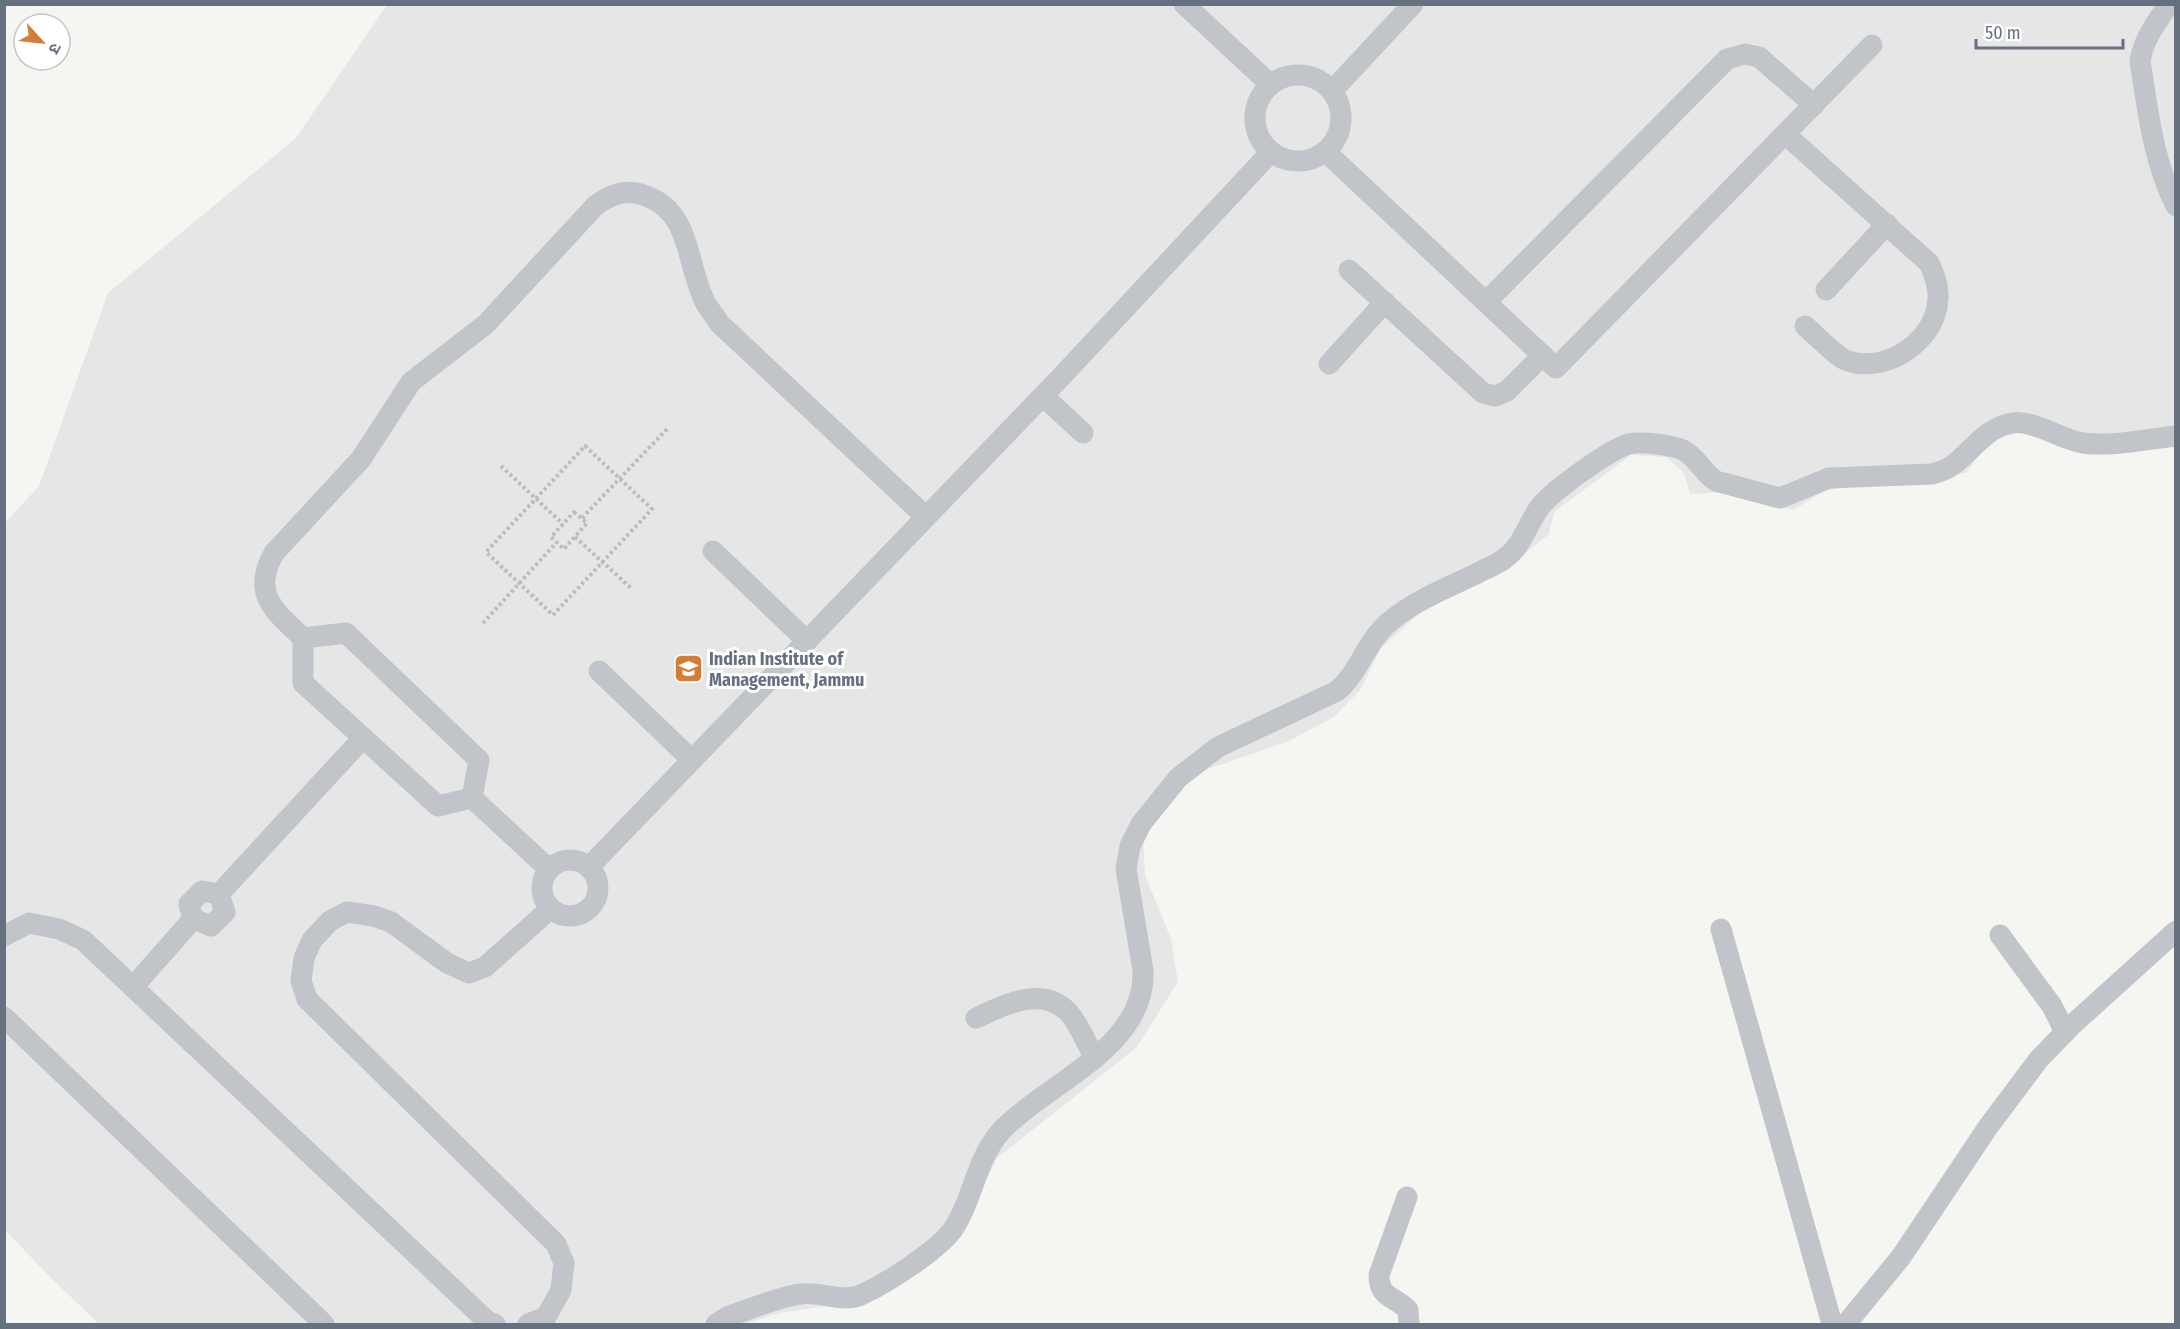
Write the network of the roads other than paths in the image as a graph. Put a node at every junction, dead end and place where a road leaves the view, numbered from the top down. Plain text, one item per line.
1 (1184, 4) edge
2 (1413, 4) edge
3 (2169, 4) edge
4 (1872, 45) dead end
5 (1271, 85) junction
6 (1332, 91) junction
7 (1814, 105) junction
8 (1785, 134) junction
9 (1271, 152) junction
10 (1326, 152) junction
11 (2175, 206) edge
12 (1887, 225) junction
13 (1349, 270) dead end
14 (1826, 290) dead end
15 (1384, 302) junction
16 (1486, 302) junction
17 (1805, 326) dead end
18 (1542, 355) junction
19 (1329, 364) dead end
20 (1043, 396) junction
21 (1083, 433) dead end
22 (2175, 436) edge
23 (926, 517) junction
24 (713, 551) dead end
25 (303, 638) junction
26 (807, 641) junction
27 (599, 671) dead end
28 (363, 738) junction
29 (692, 760) junction
30 (472, 798) junction
31 (589, 867) junction
32 (549, 869) junction
33 (550, 909) junction
34 (1721, 929) dead end
35 (2175, 931) edge
36 (2000, 935) dead end
37 (4, 936) edge
38 (133, 987) junction
39 (4, 1017) edge
40 (976, 1018) dead end
41 (2065, 1032) junction
42 (1095, 1058) junction
43 (1407, 1197) dead end
44 (324, 1324) edge
45 (495, 1324) edge
46 (528, 1324) edge
47 (716, 1324) edge
48 (1409, 1324) edge
49 (1832, 1324) edge
50 (1846, 1324) edge

1 - 5 street
2 - 6 street
3 - 11 street
4 - 7 street
5 - 6 street
5 - 9 street
6 - 10 street
7 - 8 street
7 - 16 street
8 - 12 street
8 - 18 street
9 - 10 street
9 - 20 street
10 - 16 street
12 - 14 street
12 - 17 street
13 - 15 street
15 - 18 street
15 - 19 street
16 - 18 street
20 - 21 street
20 - 23 street
22 - 42 street
23 - 25 street
23 - 26 street
24 - 26 street
25 - 28 street
25 - 30 street
26 - 29 street
27 - 29 street
28 - 30 street
28 - 38 street
29 - 31 street
30 - 32 street
31 - 32 street
31 - 33 street
32 - 33 street
33 - 46 street
34 - 49 street
35 - 41 street
36 - 41 street
37 - 38 street
38 - 45 street
39 - 44 street
40 - 42 street
41 - 50 street
42 - 47 street
43 - 48 street

